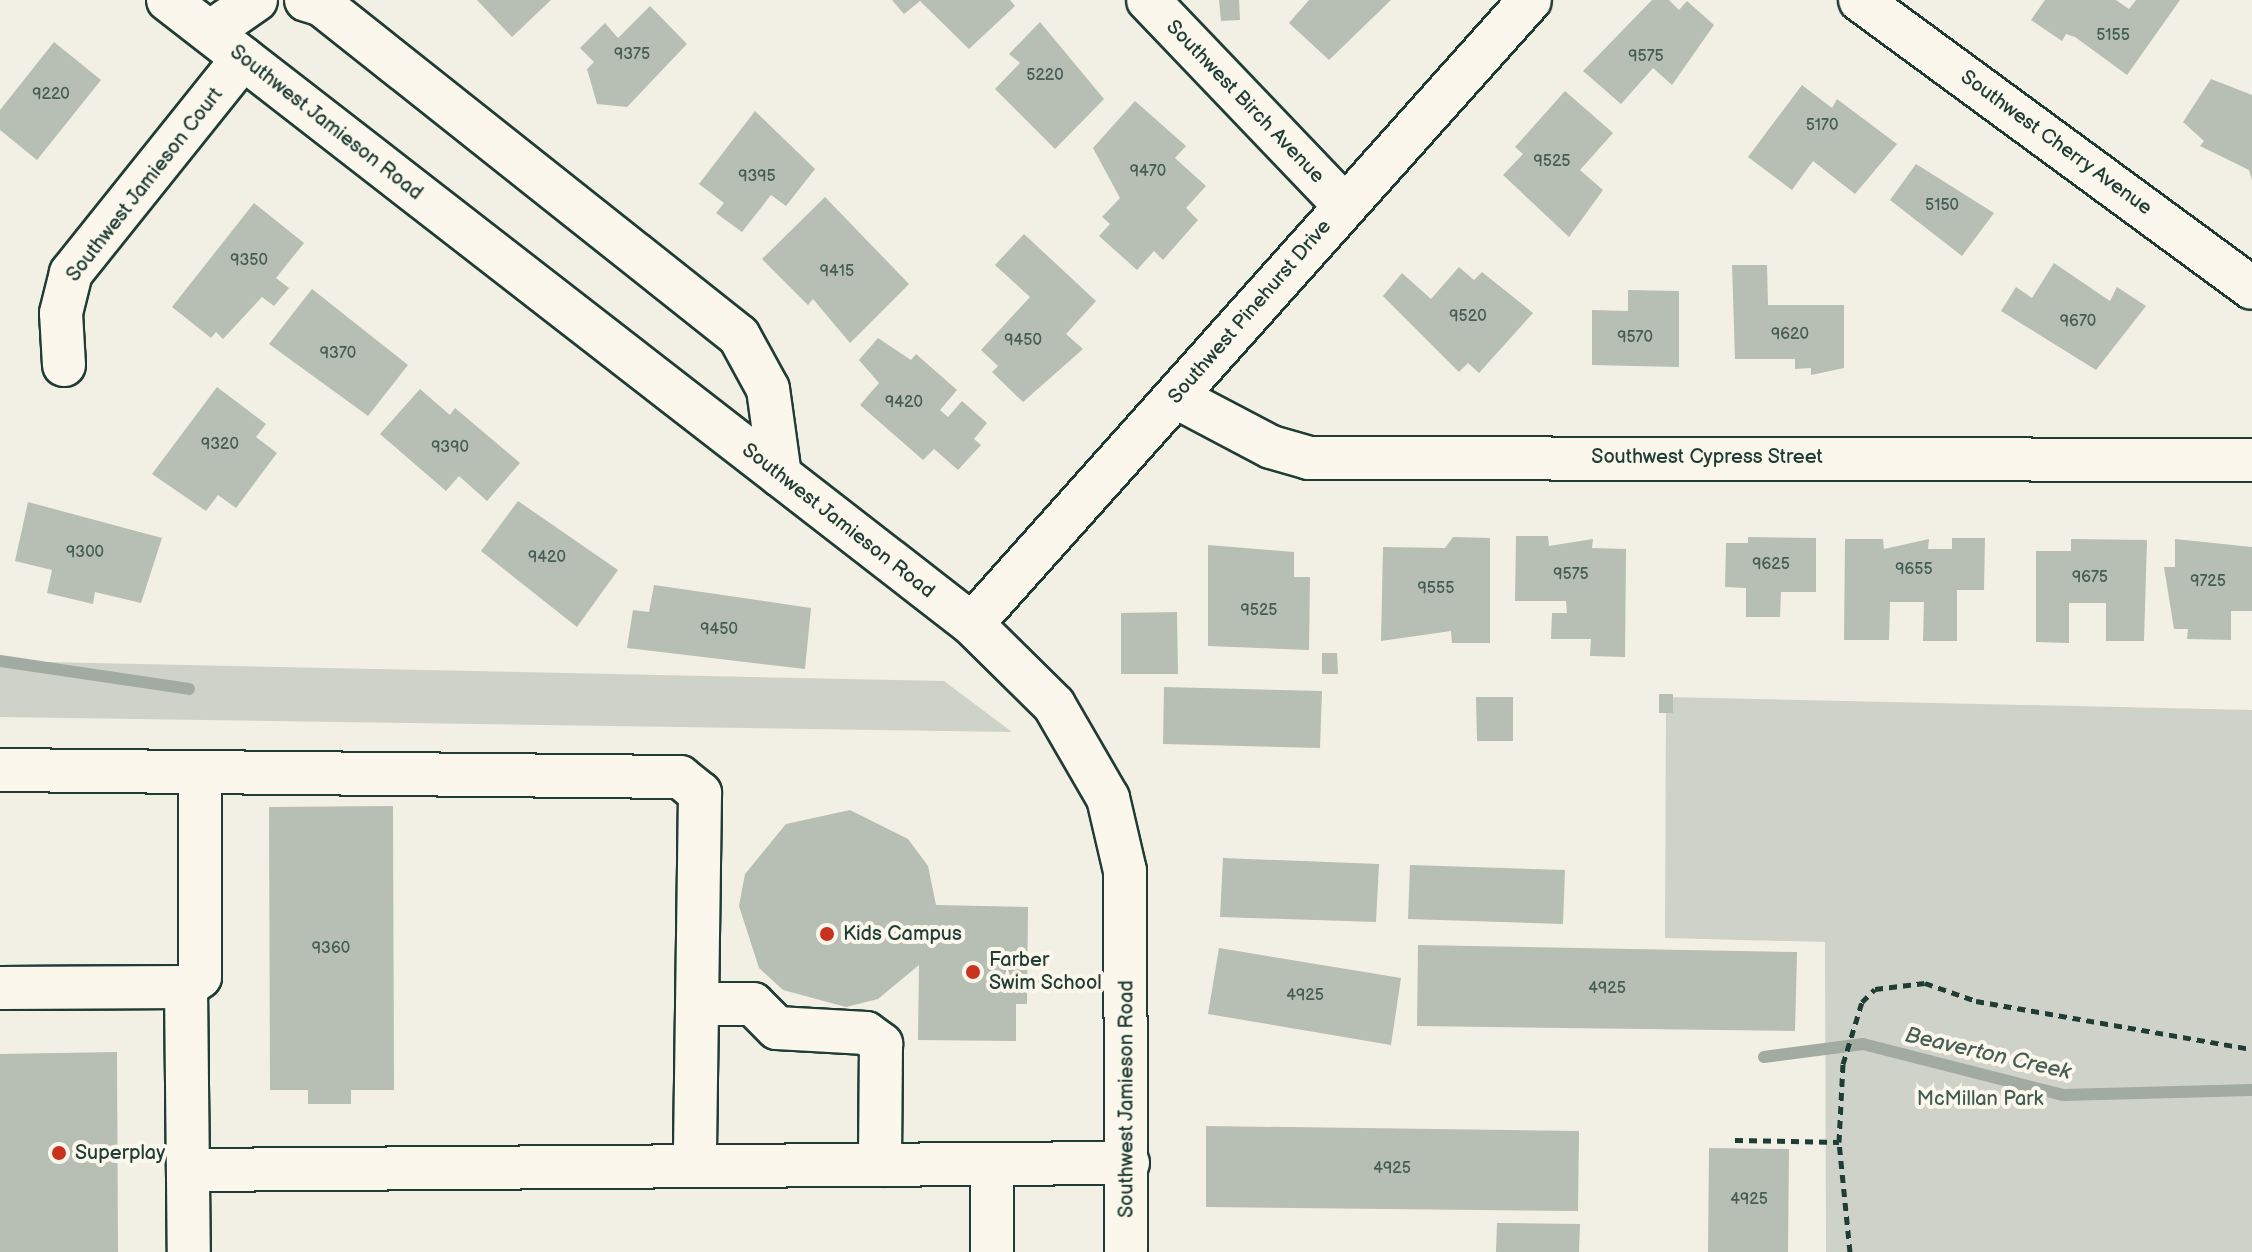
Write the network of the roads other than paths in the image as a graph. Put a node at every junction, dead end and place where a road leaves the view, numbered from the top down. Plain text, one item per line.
1 (168, 0) edge
2 (256, 0) edge
3 (306, 0) edge
4 (1148, 0) edge
5 (1530, 0) edge
6 (1860, 0) edge
7 (210, 32) junction
8 (243, 58) junction
9 (1343, 204) junction
10 (2252, 288) edge
11 (64, 365) dead end
12 (1176, 397) junction
13 (2252, 460) edge
14 (780, 475) junction
15 (972, 624) junction
16 (0, 770) edge
17 (200, 772) junction
18 (186, 987) junction
19 (0, 988) edge
20 (697, 1004) junction
21 (1128, 1163) junction
22 (992, 1164) junction
23 (880, 1165) junction
24 (695, 1166) junction
25 (188, 1170) junction
26 (189, 1252) edge
27 (992, 1252) edge
28 (1126, 1252) edge

1 - 7 street, Southwest Jamieson Road
2 - 7 street
3 - 14 street
4 - 9 street, Southwest Birch Avenue
5 - 9 street, Southwest Pinehurst Drive
6 - 10 street, Southwest Cherry Avenue
7 - 8 street, Southwest Jamieson Road
8 - 11 street, Southwest Jamieson Court
8 - 14 street, Southwest Jamieson Road
9 - 12 street, Southwest Pinehurst Drive
12 - 13 street, Southwest Cypress Street
12 - 15 street, Southwest Pinehurst Drive
14 - 15 street, Southwest Jamieson Road
15 - 21 street, Southwest Jamieson Road
16 - 17 street
17 - 18 street
17 - 20 street
18 - 19 street
18 - 25 street
20 - 23 street
20 - 24 street
21 - 22 street
21 - 28 street, Southwest Jamieson Road
22 - 23 street
22 - 27 street
23 - 24 street
24 - 25 street
25 - 26 street

